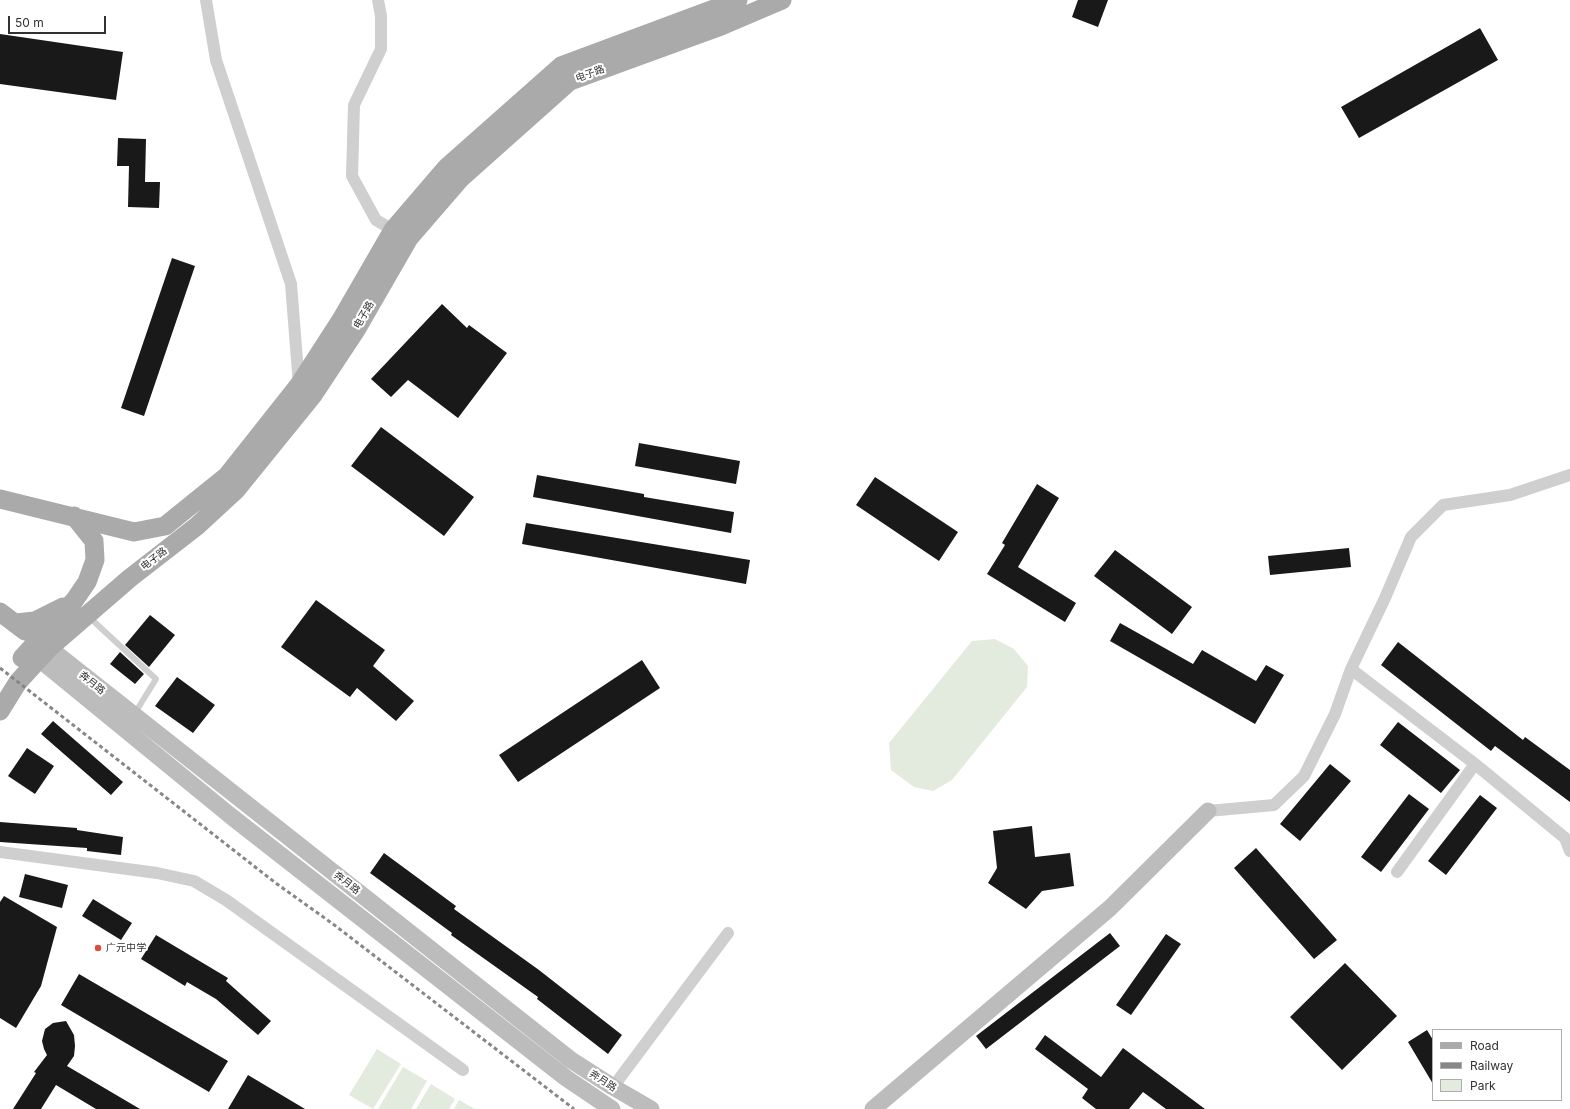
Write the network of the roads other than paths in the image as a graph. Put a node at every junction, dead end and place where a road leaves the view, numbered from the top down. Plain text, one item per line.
1 (206, 0) edge
2 (378, 0) edge
3 (738, 0) edge
4 (782, 0) edge
5 (393, 230) junction
6 (299, 385) junction
7 (1570, 475) edge
8 (0, 499) edge
9 (74, 516) junction
10 (74, 601) junction
11 (0, 612) edge
12 (87, 616) junction
13 (16, 624) junction
14 (42, 650) junction
15 (1351, 669) junction
16 (0, 688) edge
17 (0, 711) edge
18 (134, 716) junction
19 (1475, 764) junction
20 (1208, 811) joint
21 (1570, 851) edge
22 (0, 852) edge
23 (1397, 872) dead end
24 (728, 933) dead end
25 (463, 1070) dead end
26 (613, 1087) junction
27 (612, 1109) edge
28 (651, 1109) edge
29 (873, 1109) edge

1 - 6 street
2 - 5 street
3 - 5 main road, 电子路
4 - 12 main road, 电子路
5 - 6 main road, 电子路
6 - 9 main road, 电子路
7 - 15 street
8 - 9 main road, 电子路
9 - 10 main road
10 - 13 main road
10 - 14 main road
11 - 13 main road
12 - 14 main road, 电子路
12 - 18 lane
13 - 14 main road
14 - 16 main road, 电子路
14 - 17 main road, 电子路
14 - 18 street, 奔月路
14 - 27 street
15 - 19 street
15 - 20 street
18 - 26 street, 奔月路
19 - 21 street
19 - 23 street
20 - 29 street
22 - 25 street
24 - 26 street
26 - 28 street, 奔月路

